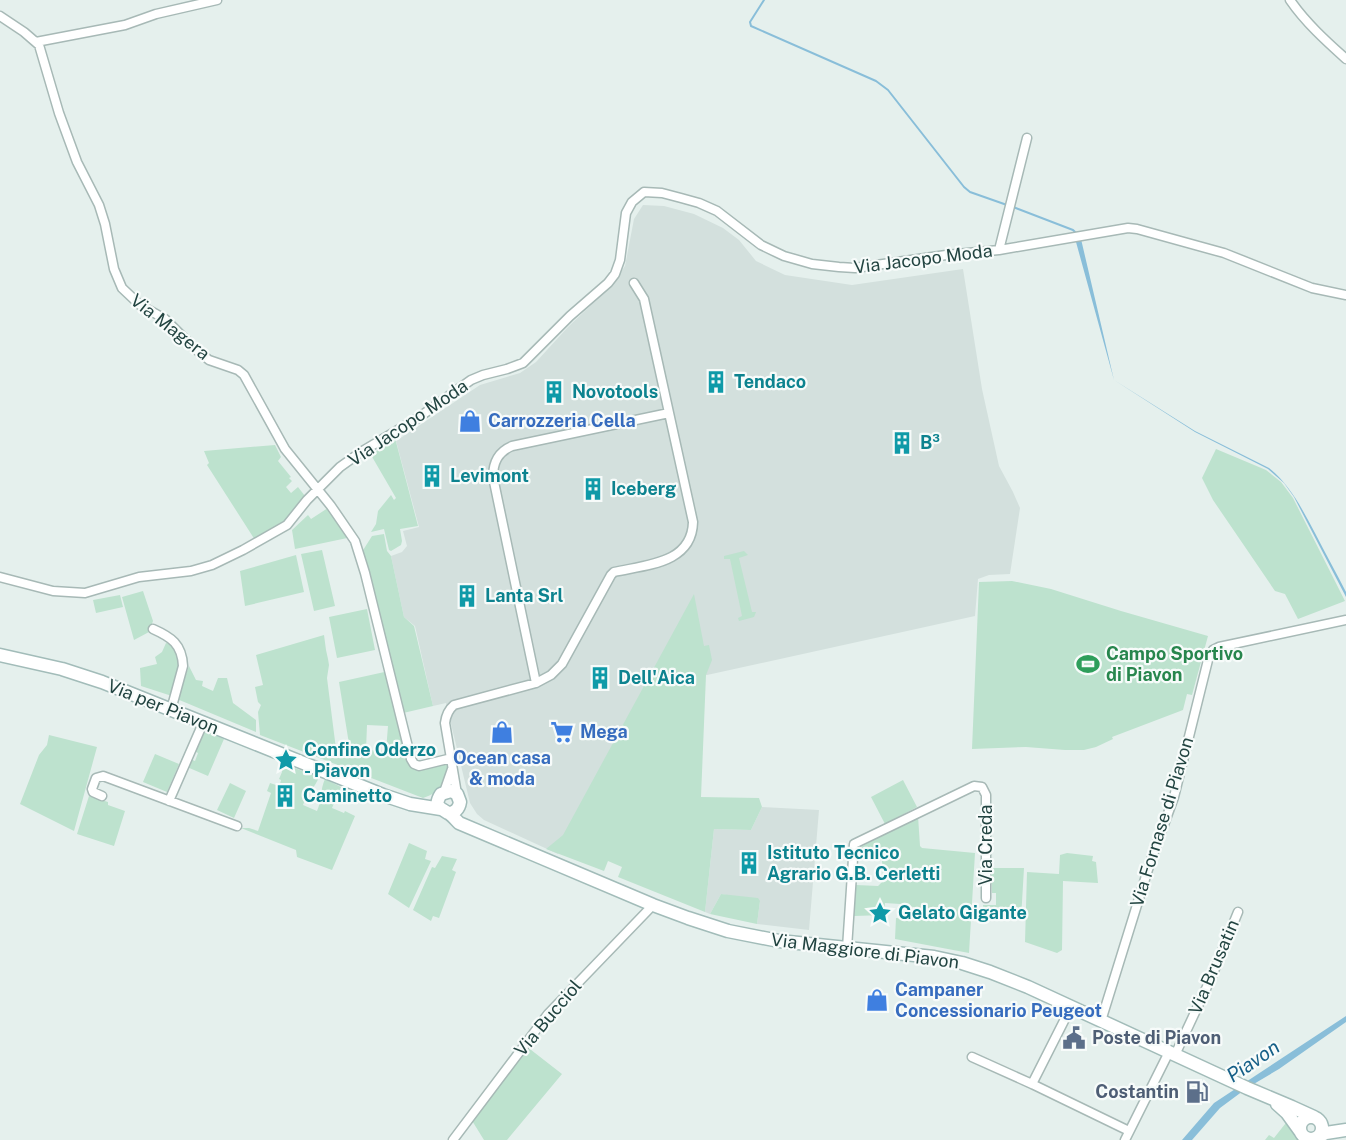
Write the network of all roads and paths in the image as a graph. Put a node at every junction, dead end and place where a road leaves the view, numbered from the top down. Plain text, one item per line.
1 (217, 0) edge
2 (1290, 0) edge
3 (0, 16) edge
4 (36, 42) junction
5 (1346, 59) edge
6 (1027, 138) dead end
7 (999, 250) junction
8 (634, 283) dead end
9 (1346, 295) edge
10 (669, 413) junction
11 (317, 489) junction
12 (0, 577) edge
13 (1346, 620) edge
14 (153, 629) dead end
15 (0, 655) edge
16 (536, 683) junction
17 (171, 710) junction
18 (203, 723) junction
19 (452, 758) junction
20 (453, 769) junction
21 (102, 796) dead end
22 (458, 800) junction
23 (170, 801) junction
24 (443, 803) junction
25 (237, 826) dead end
26 (477, 830) junction
27 (986, 898) dead end
28 (653, 904) junction
29 (1238, 912) dead end
30 (847, 948) junction
31 (1071, 1007) junction
32 (1101, 1021) junction
33 (1172, 1053) junction
34 (972, 1057) dead end
35 (1032, 1084) junction
36 (1266, 1096) junction
37 (1317, 1119) junction
38 (1346, 1130) edge
39 (1127, 1136) edge
40 (1302, 1136) edge
41 (1317, 1138) edge
42 (453, 1140) edge

1 - 4 street
2 - 5 street
3 - 4 street
4 - 11 street, Via Magera
6 - 7 street
7 - 9 street, Via Jacopo Moda
7 - 11 street, Via Jacopo Moda
8 - 10 street
10 - 16 street
10 - 16 street
11 - 12 street, Via Jacopo Moda
11 - 19 street
13 - 32 street, Via Fornase di Piavon
14 - 17 street
15 - 17 main road, Via per Piavon
16 - 19 street
17 - 18 main road, Via per Piavon
18 - 23 street
18 - 24 main road, Via per Piavon
19 - 20 street
20 - 22 street
20 - 24 street
21 - 23 street
22 - 24 main road
22 - 24 main road
22 - 26 main road
23 - 25 street
24 - 26 main road, Via Maggiore di Piavon
26 - 28 main road, Via Maggiore di Piavon
27 - 30 street, Via Creda
28 - 30 main road, Via Maggiore di Piavon
28 - 42 street, Via Bucciol
29 - 33 street, Via Brusatin
30 - 31 main road, Via Maggiore di Piavon
31 - 32 main road, Via Maggiore di Piavon
31 - 35 street
32 - 33 main road, Via Maggiore di Piavon
33 - 36 main road, Via Maggiore di Piavon
33 - 39 street, Via Brusatin
34 - 35 street
35 - 39 street
36 - 37 main road, Via Maggiore di Piavon
36 - 40 main road
37 - 38 main road, Via Maggiore di Piavon
37 - 40 main road
37 - 41 main road
38 - 41 main road
40 - 41 main road

